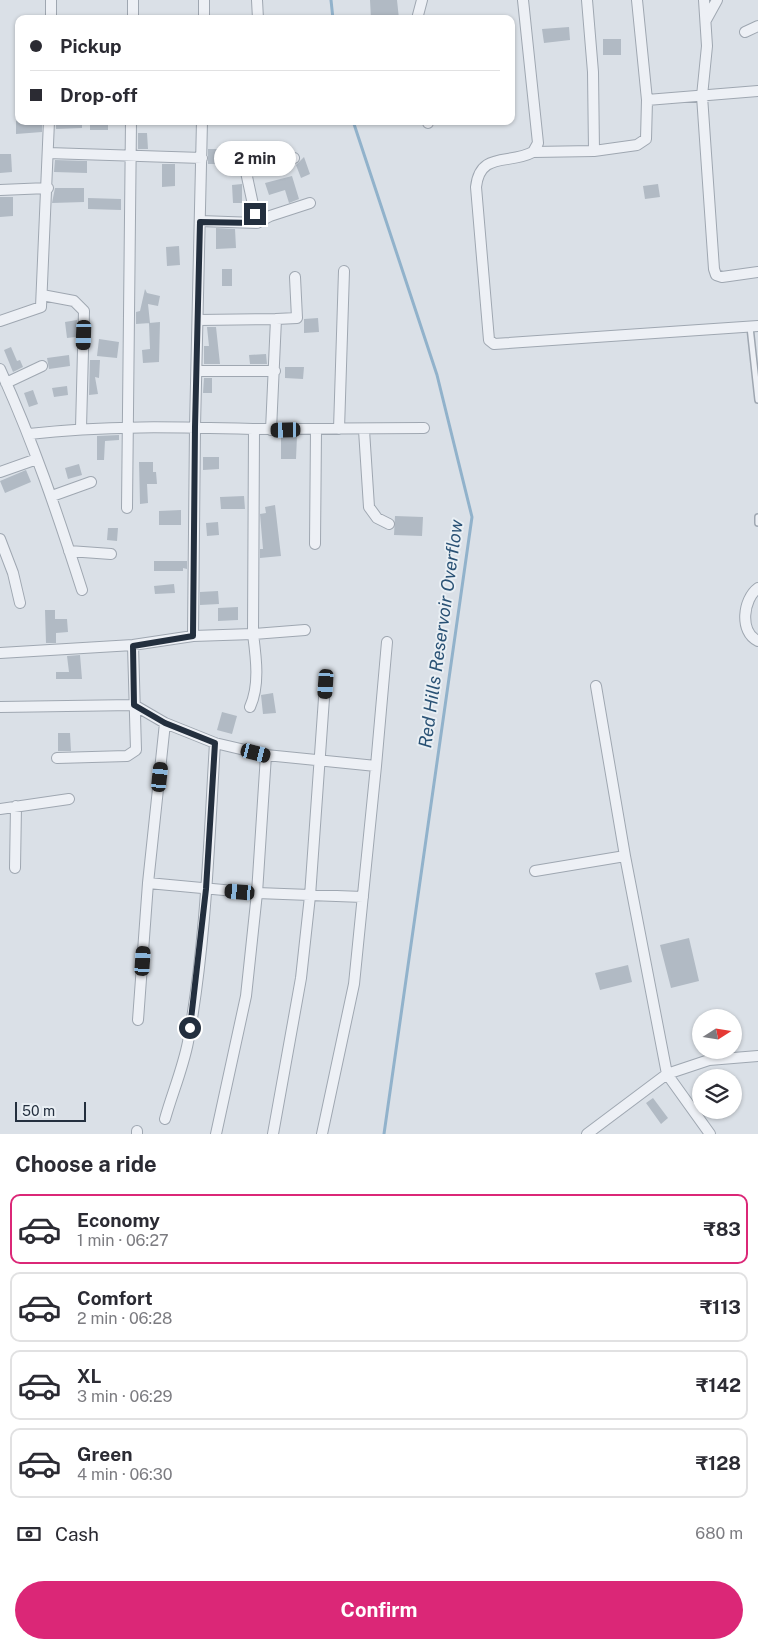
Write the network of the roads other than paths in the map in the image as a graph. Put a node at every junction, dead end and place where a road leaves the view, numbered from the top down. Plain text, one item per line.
1 (52, 0) edge
2 (133, 0) edge
3 (204, 0) edge
4 (257, 0) edge
5 (422, 0) edge
6 (523, 0) edge
7 (587, 0) edge
8 (637, 0) edge
9 (704, 0) edge
10 (716, 0) edge
11 (51, 15) edge
12 (133, 15) edge
13 (204, 15) edge
14 (258, 15) edge
15 (418, 15) edge
16 (706, 20) junction
17 (758, 26) edge
18 (745, 32) dead end
19 (758, 91) edge
20 (702, 96) junction
21 (647, 100) junction
22 (49, 125) edge
23 (131, 125) edge
24 (202, 125) edge
25 (594, 151) junction
26 (534, 152) junction
27 (48, 153) junction
28 (130, 155) junction
29 (202, 158) junction
30 (294, 158) dead end
31 (48, 188) junction
32 (0, 190) edge
33 (310, 203) dead end
34 (200, 222) junction
35 (257, 223) junction
36 (344, 271) dead end
37 (758, 272) edge
38 (295, 277) dead end
39 (42, 295) junction
40 (276, 319) junction
41 (198, 320) junction
42 (0, 321) edge
43 (754, 326) edge
44 (42, 366) dead end
45 (0, 369) edge
46 (275, 370) junction
47 (198, 371) junction
48 (6, 383) junction
49 (758, 400) edge
50 (128, 426) junction
51 (195, 427) junction
52 (81, 428) junction
53 (424, 428) dead end
54 (254, 429) junction
55 (339, 429) junction
56 (271, 430) junction
57 (316, 430) junction
58 (364, 430) junction
59 (29, 434) junction
60 (37, 459) junction
61 (0, 472) edge
62 (91, 482) dead end
63 (52, 496) junction
64 (127, 508) dead end
65 (758, 517) edge
66 (758, 523) edge
67 (389, 524) dead end
68 (0, 539) edge
69 (315, 544) dead end
70 (70, 551) junction
71 (111, 554) dead end
72 (758, 588) edge
73 (82, 590) dead end
74 (20, 603) dead end
75 (305, 630) dead end
76 (253, 634) junction
77 (193, 636) junction
78 (758, 641) edge
79 (387, 642) dead end
80 (133, 646) junction
81 (0, 653) edge
82 (326, 684) dead end
83 (596, 686) dead end
84 (134, 705) junction
85 (0, 707) edge
86 (250, 707) dead end
87 (165, 723) junction
88 (215, 743) junction
89 (266, 755) junction
90 (57, 758) dead end
91 (321, 762) junction
92 (376, 766) junction
93 (69, 799) dead end
94 (16, 806) junction
95 (0, 808) edge
96 (625, 856) junction
97 (15, 868) dead end
98 (535, 870) dead end
99 (148, 883) junction
100 (206, 889) junction
101 (257, 893) junction
102 (310, 896) junction
103 (364, 897) junction
104 (138, 1020) dead end
105 (758, 1056) edge
106 (667, 1074) junction
107 (165, 1119) dead end
108 (216, 1134) edge
109 (273, 1134) edge
110 (322, 1134) edge
111 (588, 1134) edge
112 (710, 1134) edge

1 - 11 street
2 - 12 street
3 - 13 street
4 - 14 street
5 - 15 street
6 - 26 street
7 - 25 street
8 - 21 street
9 - 16 street
10 - 16 street
16 - 20 street
17 - 18 street
19 - 20 street
20 - 21 street
20 - 37 street
21 - 25 street
22 - 27 street
23 - 28 street
24 - 29 street
25 - 26 street
26 - 43 street
27 - 28 street
27 - 31 street
28 - 29 street
28 - 50 street
29 - 34 street
30 - 35 street
31 - 32 street
31 - 39 street
33 - 35 street
34 - 35 street
34 - 41 street
36 - 55 street
38 - 40 street
39 - 42 street
39 - 52 street
40 - 41 street
40 - 46 street
41 - 47 street
43 - 49 lane
44 - 48 street
45 - 48 street
46 - 47 street
46 - 56 street
47 - 51 street
48 - 59 street
50 - 51 street
50 - 52 street
50 - 64 street
51 - 54 street
51 - 77 street
52 - 59 street
53 - 58 street
54 - 56 street
54 - 76 street
55 - 57 street
55 - 58 street
56 - 57 street
57 - 69 street
58 - 67 street
59 - 60 street
60 - 61 street
60 - 63 street
62 - 63 street
63 - 70 street
65 - 66 lane
68 - 74 street
70 - 71 street
70 - 73 street
72 - 78 street
75 - 76 street
76 - 77 street
76 - 86 street
77 - 80 street
79 - 92 street
80 - 81 street
80 - 84 street
82 - 91 street
83 - 96 street
84 - 85 street
84 - 87 street
84 - 90 street
87 - 88 street
87 - 99 street
88 - 89 street
88 - 100 street
89 - 91 street
89 - 101 street
91 - 92 street
91 - 102 street
92 - 103 street
93 - 94 street
94 - 95 street
94 - 97 street
96 - 98 street
96 - 106 street
99 - 100 street
99 - 104 street
100 - 101 street
100 - 107 street
101 - 102 street
101 - 108 street
102 - 103 street
102 - 109 street
103 - 110 street
105 - 106 street
106 - 111 street
106 - 112 street

